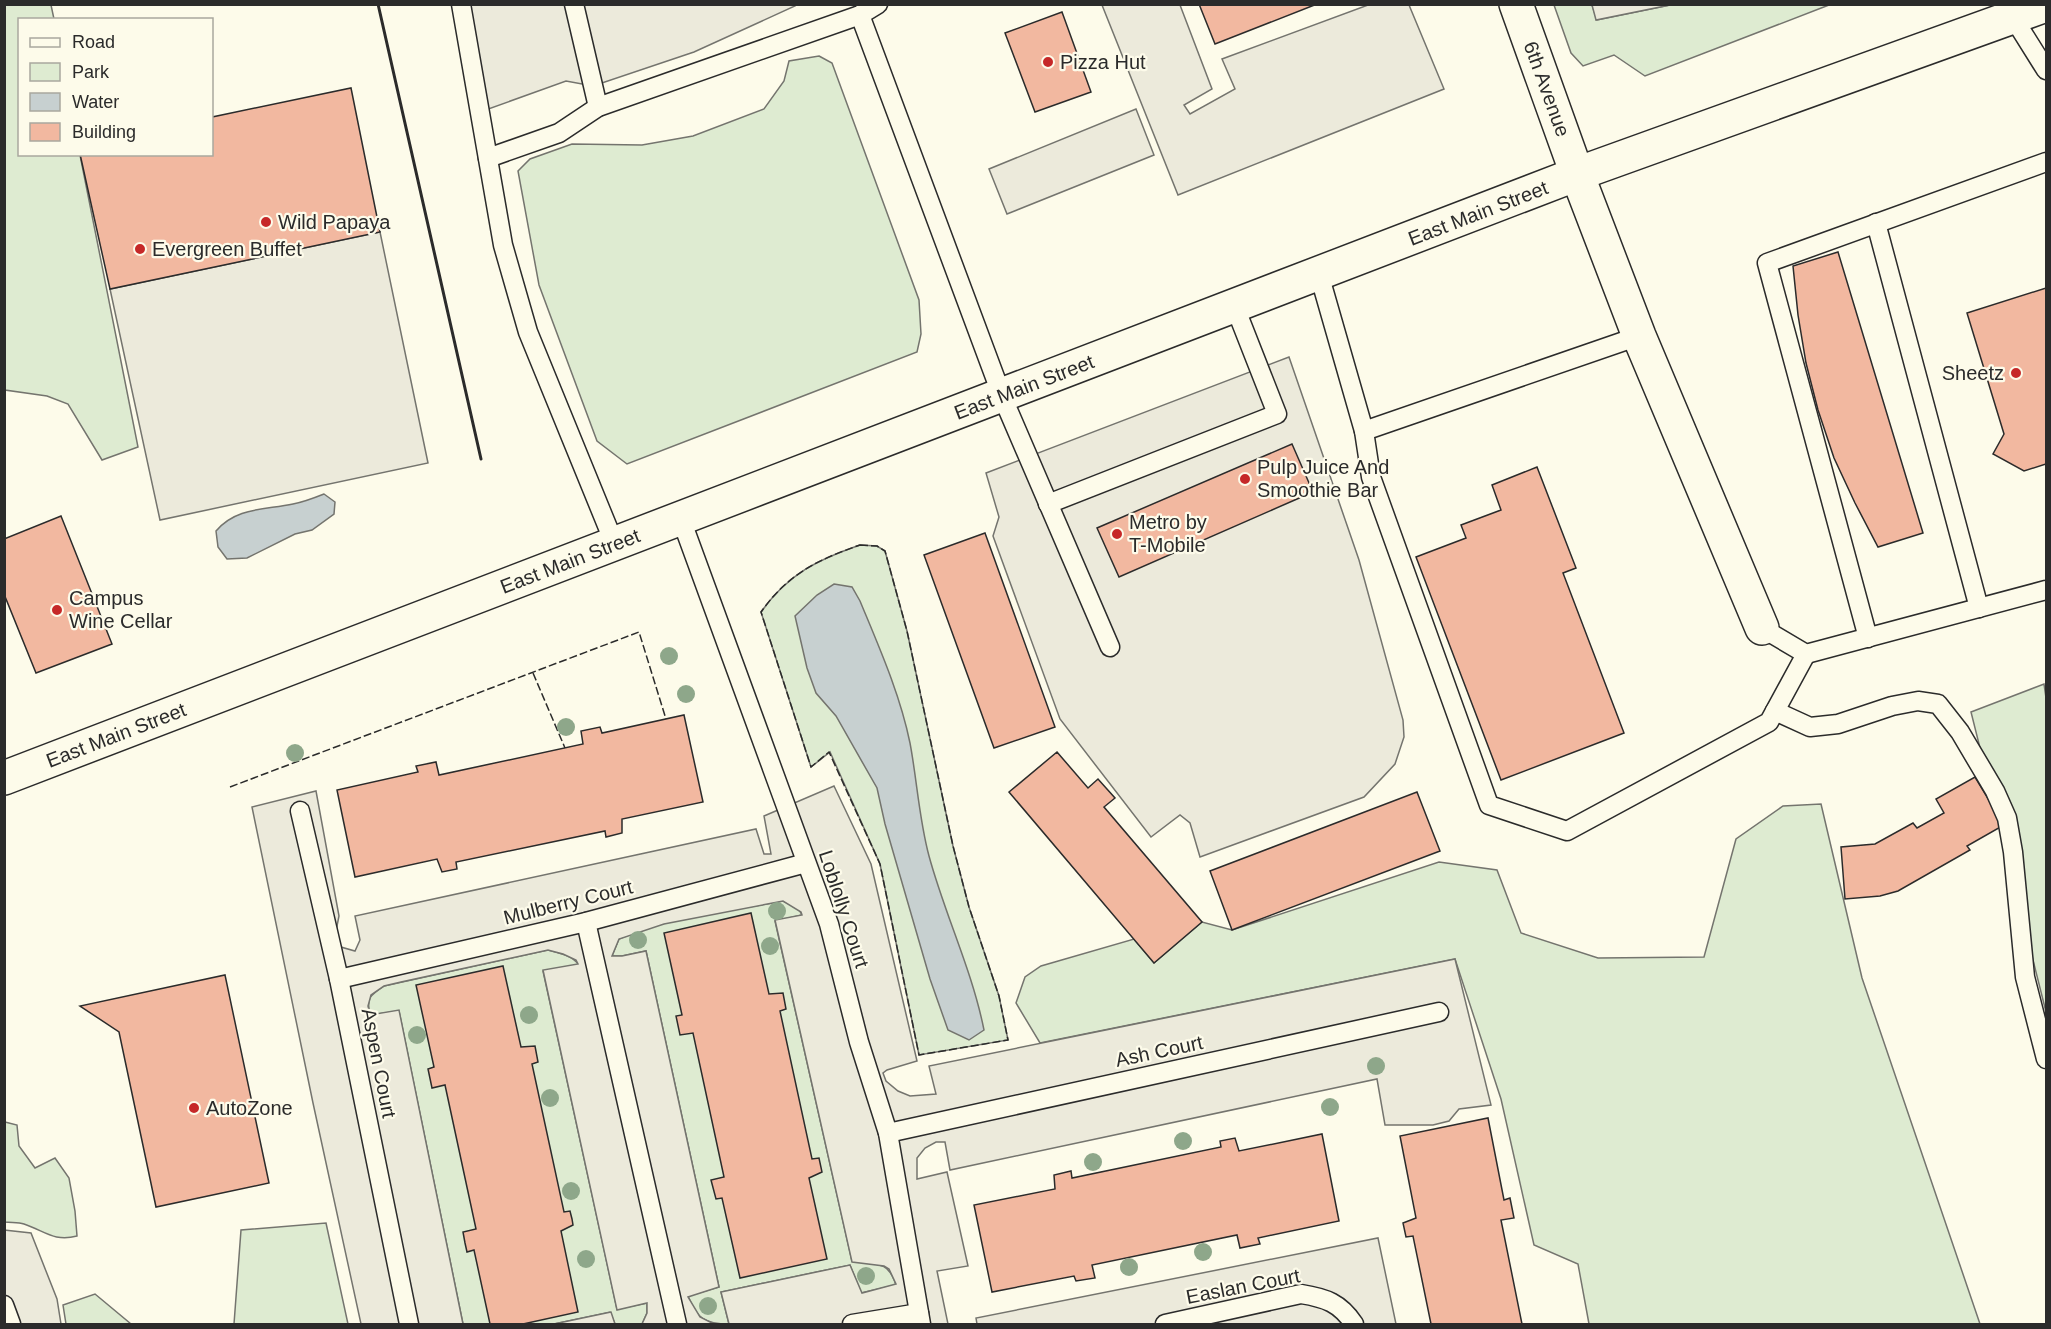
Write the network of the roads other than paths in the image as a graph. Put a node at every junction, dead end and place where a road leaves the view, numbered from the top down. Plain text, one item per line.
1 (461, 4) edge
2 (574, 4) edge
3 (878, 4) edge
4 (1516, 4) edge
5 (2046, 5) edge
6 (2010, 11) edge
7 (860, 15) junction
8 (2046, 70) edge
9 (598, 107) junction
10 (488, 158) junction
11 (2046, 162) edge
12 (1577, 174) junction
13 (1876, 223) junction
14 (1319, 274) junction
15 (1235, 307) junction
16 (1639, 336) junction
17 (1002, 396) junction
18 (1364, 432) junction
19 (1048, 504) junction
20 (681, 519) junction
21 (615, 544) junction
22 (2046, 590) edge
23 (1979, 608) junction
24 (1762, 628) joint
25 (1868, 638) junction
26 (1110, 647) dead end
27 (1806, 654) junction
28 (1775, 711) junction
29 (6, 772) edge
30 (300, 811) dead end
31 (806, 863) junction
32 (586, 922) junction
33 (339, 979) junction
34 (1439, 1012) dead end
35 (2046, 1059) edge
36 (888, 1133) junction
37 (4, 1305) edge
38 (920, 1319) edge
39 (11, 1324) edge
40 (409, 1324) edge
41 (677, 1324) edge
42 (852, 1324) edge
43 (1165, 1324) edge
44 (1354, 1324) edge

1 - 10 lane
2 - 9 lane
3 - 7 lane
4 - 12 main road, 6th Avenue
5 - 6 main road, East Main Street
6 - 8 lane
6 - 12 main road, East Main Street
7 - 9 lane
7 - 17 lane
9 - 10 lane
10 - 21 lane
11 - 13 lane
12 - 14 main road, East Main Street
12 - 16 main road, 6th Avenue
13 - 23 lane
13 - 25 lane
14 - 15 main road, East Main Street
14 - 18 lane
15 - 17 main road, East Main Street
15 - 19 lane
16 - 18 lane
16 - 24 main road, 6th Avenue
17 - 19 lane
17 - 20 main road, East Main Street
18 - 28 lane
19 - 26 lane
20 - 21 main road, East Main Street
20 - 31 lane, Loblolly Court
21 - 29 main road, East Main Street
22 - 23 lane
23 - 25 lane
24 - 27 lane
25 - 27 lane
27 - 28 lane
28 - 35 lane
30 - 33 lane, Aspen Court
31 - 32 lane, Mulberry Court
31 - 36 lane, Loblolly Court
32 - 33 lane, Mulberry Court
32 - 41 lane
33 - 40 lane, Aspen Court
34 - 36 lane, Ash Court
36 - 38 lane, Loblolly Court
37 - 39 lane
38 - 42 lane
43 - 44 lane, Easlan Court

